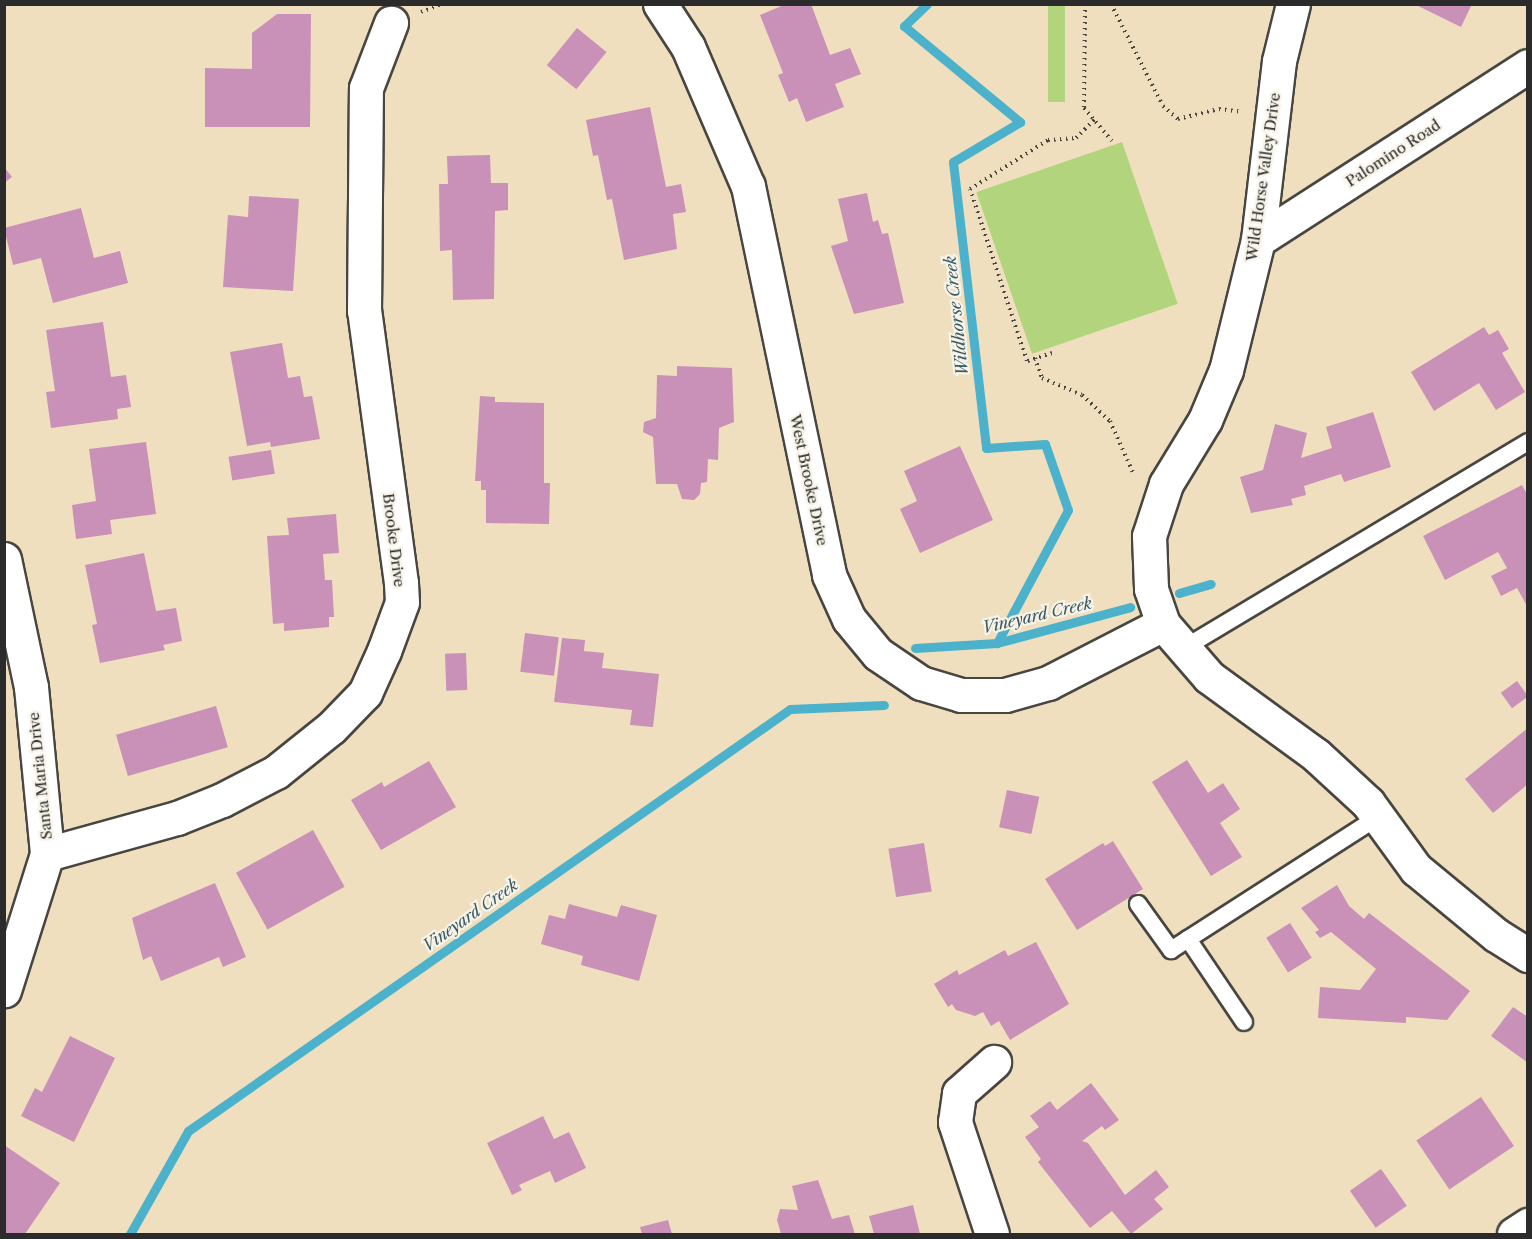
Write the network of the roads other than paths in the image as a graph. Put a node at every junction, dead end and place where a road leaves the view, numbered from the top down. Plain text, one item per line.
1 (660, 4) edge
2 (1293, 4) edge
3 (391, 23) dead end
4 (1527, 66) edge
5 (1258, 240) junction
6 (1527, 442) edge
7 (4, 559) edge
8 (1163, 624) junction
9 (1184, 648) junction
10 (1377, 817) junction
11 (47, 854) junction
12 (1138, 904) dead end
13 (1188, 939) junction
14 (1527, 956) edge
15 (4, 990) edge
16 (1244, 1022) dead end
17 (994, 1062) dead end
18 (1527, 1225) edge
19 (992, 1234) edge
20 (1514, 1234) edge

1 - 8 street, West Brooke Drive
2 - 5 street, Wild Horse Valley Drive
3 - 11 street, Brooke Drive
4 - 5 street, Palomino Road
5 - 8 street, Wild Horse Valley Drive
6 - 9 lane
7 - 11 street, Santa Maria Drive
8 - 9 street, Wild Horse Valley Drive
9 - 10 street, Wild Horse Valley Drive
10 - 13 lane
10 - 14 street, Wild Horse Valley Drive
11 - 15 street, Santa Maria Drive
12 - 13 lane
13 - 16 lane
17 - 19 street
18 - 20 street

